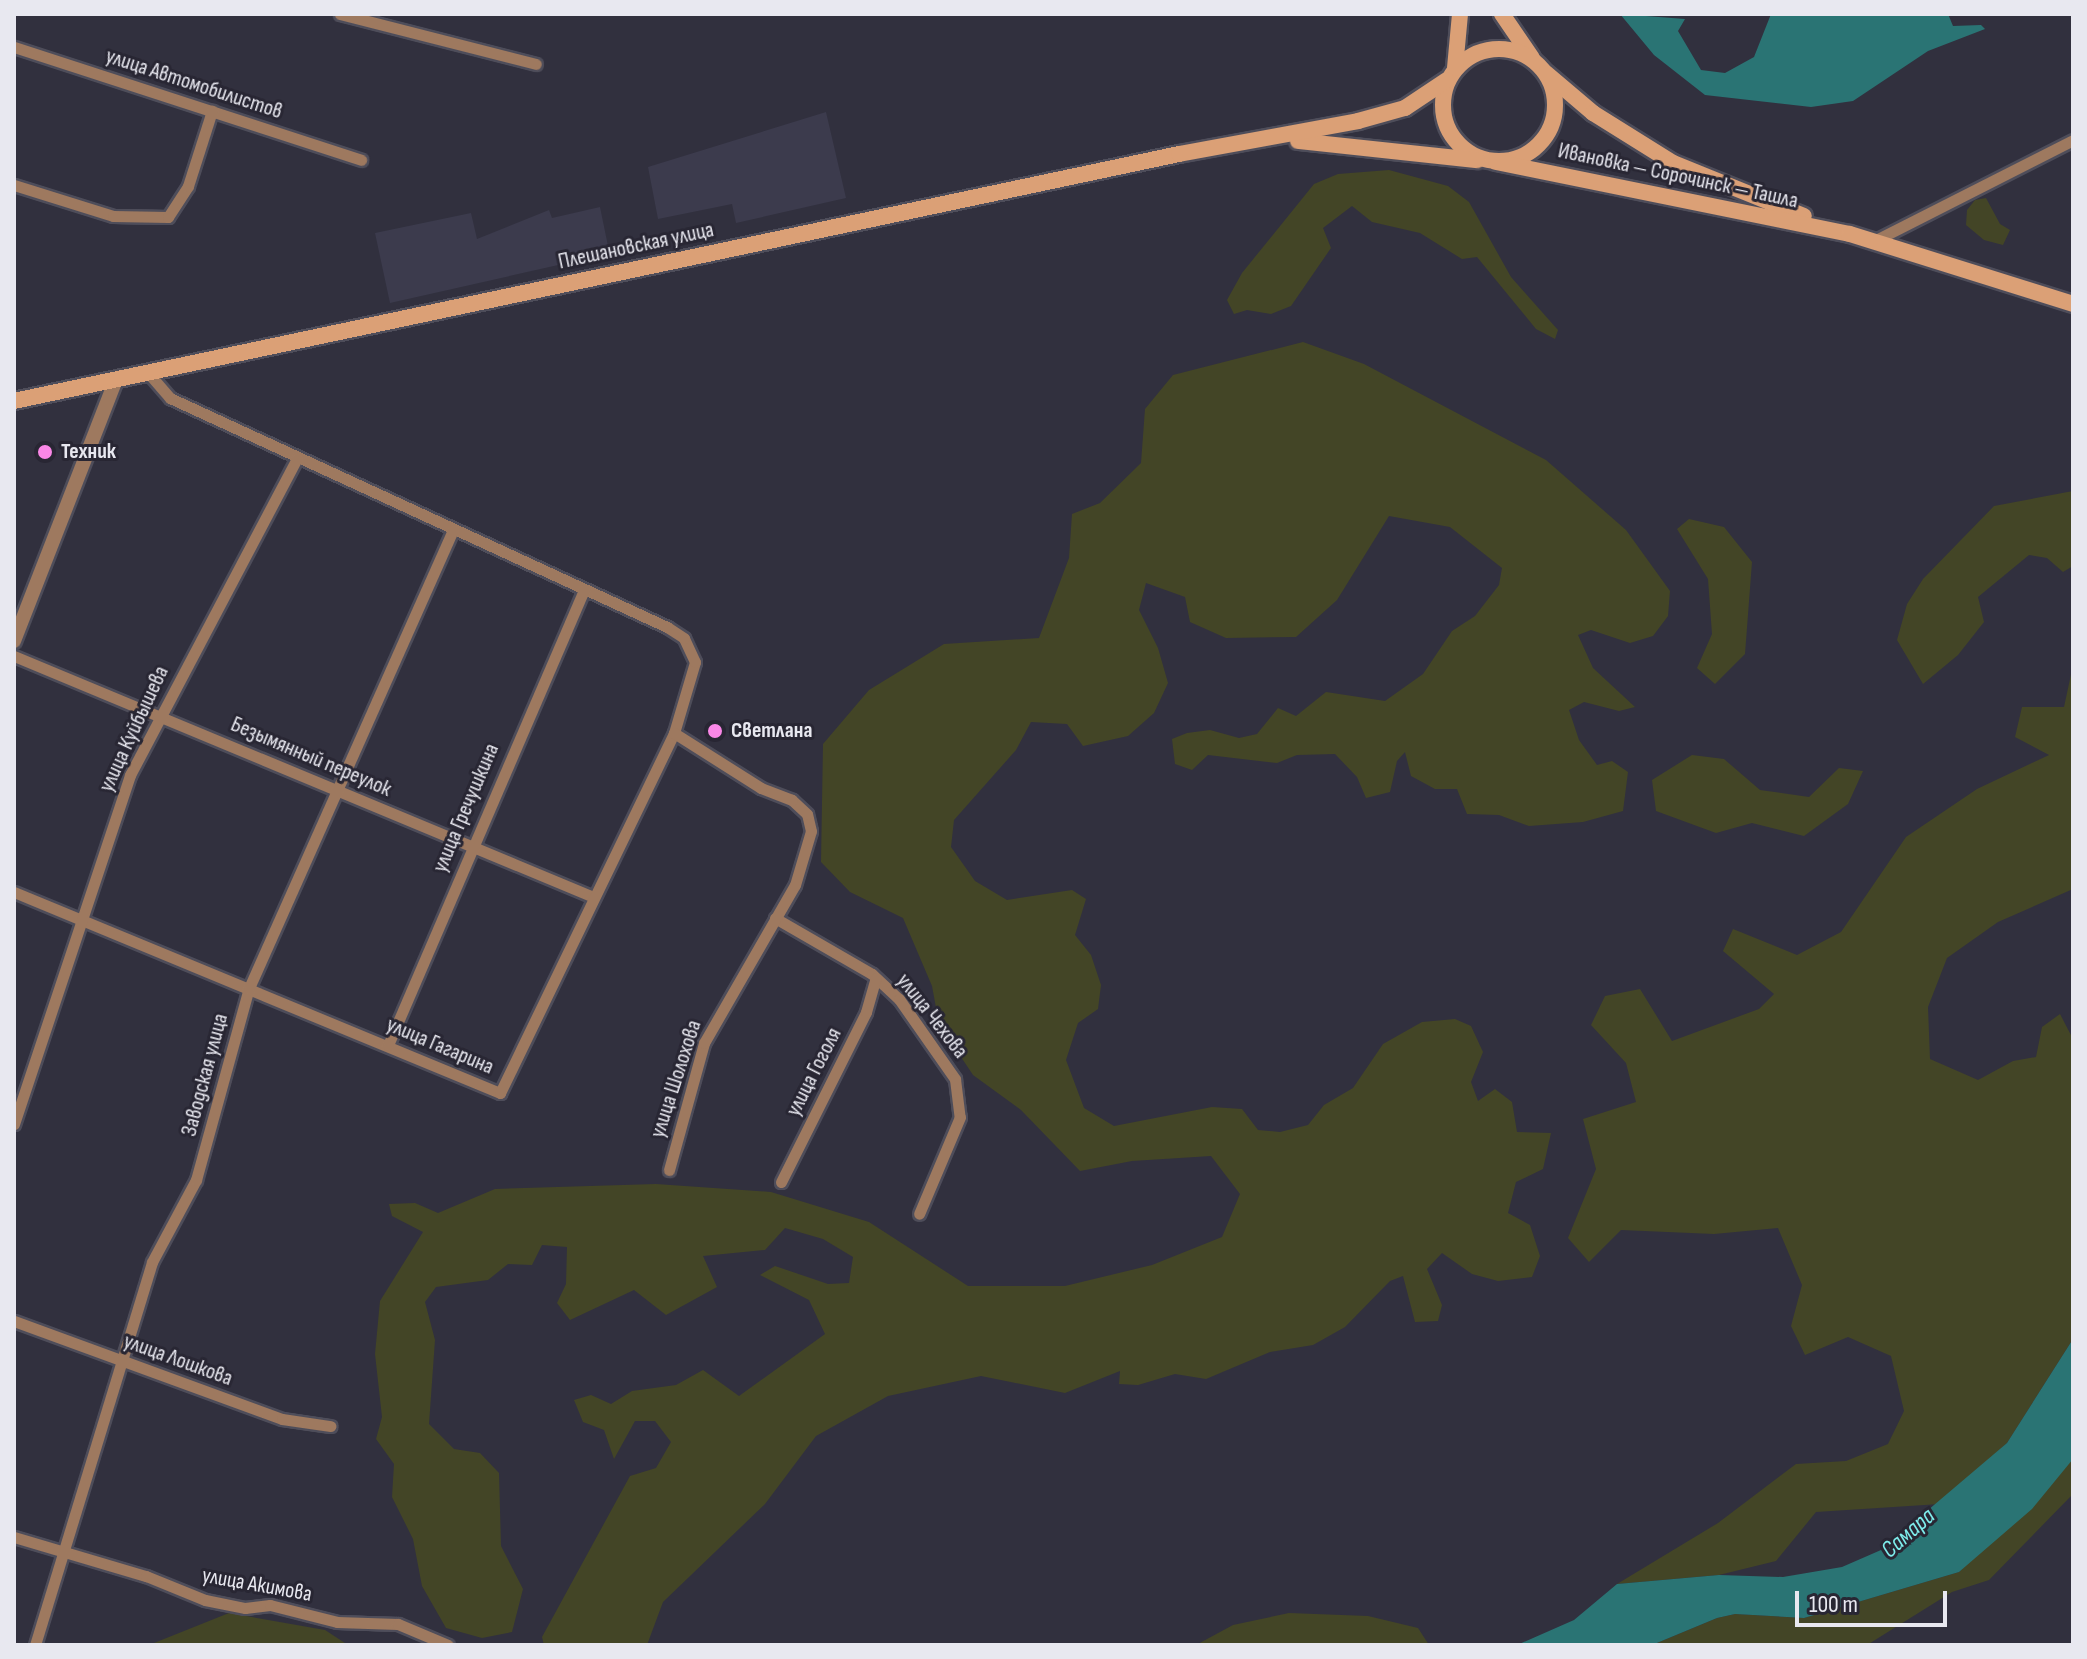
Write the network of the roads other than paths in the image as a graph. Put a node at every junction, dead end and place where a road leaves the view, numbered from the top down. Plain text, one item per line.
1 (340, 14) edge
2 (1460, 14) edge
3 (1502, 14) edge
4 (14, 47) edge
5 (536, 64) dead end
6 (1540, 68) junction
7 (1451, 74) junction
8 (212, 111) junction
9 (1268, 140) junction
10 (2073, 140) edge
11 (361, 160) dead end
12 (1490, 161) junction
13 (14, 185) edge
14 (1850, 234) junction
15 (1874, 241) junction
16 (2073, 304) edge
17 (148, 373) junction
18 (116, 380) junction
19 (14, 401) edge
20 (297, 458) junction
21 (453, 530) junction
22 (584, 589) junction
23 (14, 641) edge
24 (14, 656) edge
25 (162, 714) junction
26 (674, 733) junction
27 (339, 791) junction
28 (470, 846) junction
29 (14, 892) edge
30 (591, 896) junction
31 (81, 916) junction
32 (775, 918) junction
33 (876, 978) junction
34 (249, 988) junction
35 (388, 1045) junction
36 (14, 1124) edge
37 (669, 1170) dead end
38 (781, 1182) dead end
39 (919, 1214) dead end
40 (14, 1321) edge
41 (123, 1361) junction
42 (330, 1426) dead end
43 (14, 1537) edge
44 (64, 1553) junction
45 (448, 1643) edge
46 (35, 1645) edge

1 - 5 street
2 - 7 main road
3 - 6 main road
4 - 8 street, улица Автомобилистов
6 - 7 main road, Ивановка — Сорочинск — Ташла
6 - 12 main road, Ивановка — Сорочинск — Ташла
6 - 14 main road, Ивановка — Сорочинск — Ташла
7 - 9 main road
7 - 12 main road, Ивановка — Сорочинск — Ташла
8 - 11 street, улица Автомобилистов
8 - 13 street
9 - 12 main road
9 - 17 main road, Плешановская улица
10 - 15 street
12 - 14 main road, Ивановка — Сорочинск — Ташла
14 - 15 main road, Ивановка — Сорочинск — Ташла
15 - 16 main road, Ивановка — Сорочинск — Ташла
17 - 18 main road, Плешановская улица
17 - 20 street
18 - 19 main road, Плешановская улица
18 - 23 street
20 - 21 street
20 - 25 street, улица Куйбышева
21 - 22 street
21 - 27 street, Заводская улица
22 - 26 street, улица Гагарина
22 - 28 street, улица Гречушкина
24 - 25 street, Безымянный переулок
25 - 27 street, Безымянный переулок
25 - 31 street, улица Куйбышева
26 - 30 street, улица Гагарина
26 - 32 street, улица Шолохова
27 - 28 street, Безымянный переулок
27 - 34 street, Заводская улица
28 - 30 street, Безымянный переулок
28 - 35 street, улица Гречушкина
29 - 31 street, улица Гагарина
30 - 35 street, улица Гагарина
31 - 34 street, улица Гагарина
31 - 36 street, улица Куйбышева
32 - 33 street
32 - 37 street, улица Шолохова
33 - 38 street, улица Гоголя
33 - 39 street, улица Чехова
34 - 35 street, улица Гагарина
34 - 41 street, Заводская улица
40 - 41 street, улица Лошкова
41 - 42 street, улица Лошкова
41 - 44 street, Заводская улица
43 - 44 street, улица Акимова
44 - 45 street, улица Акимова
44 - 46 street, Заводская улица

